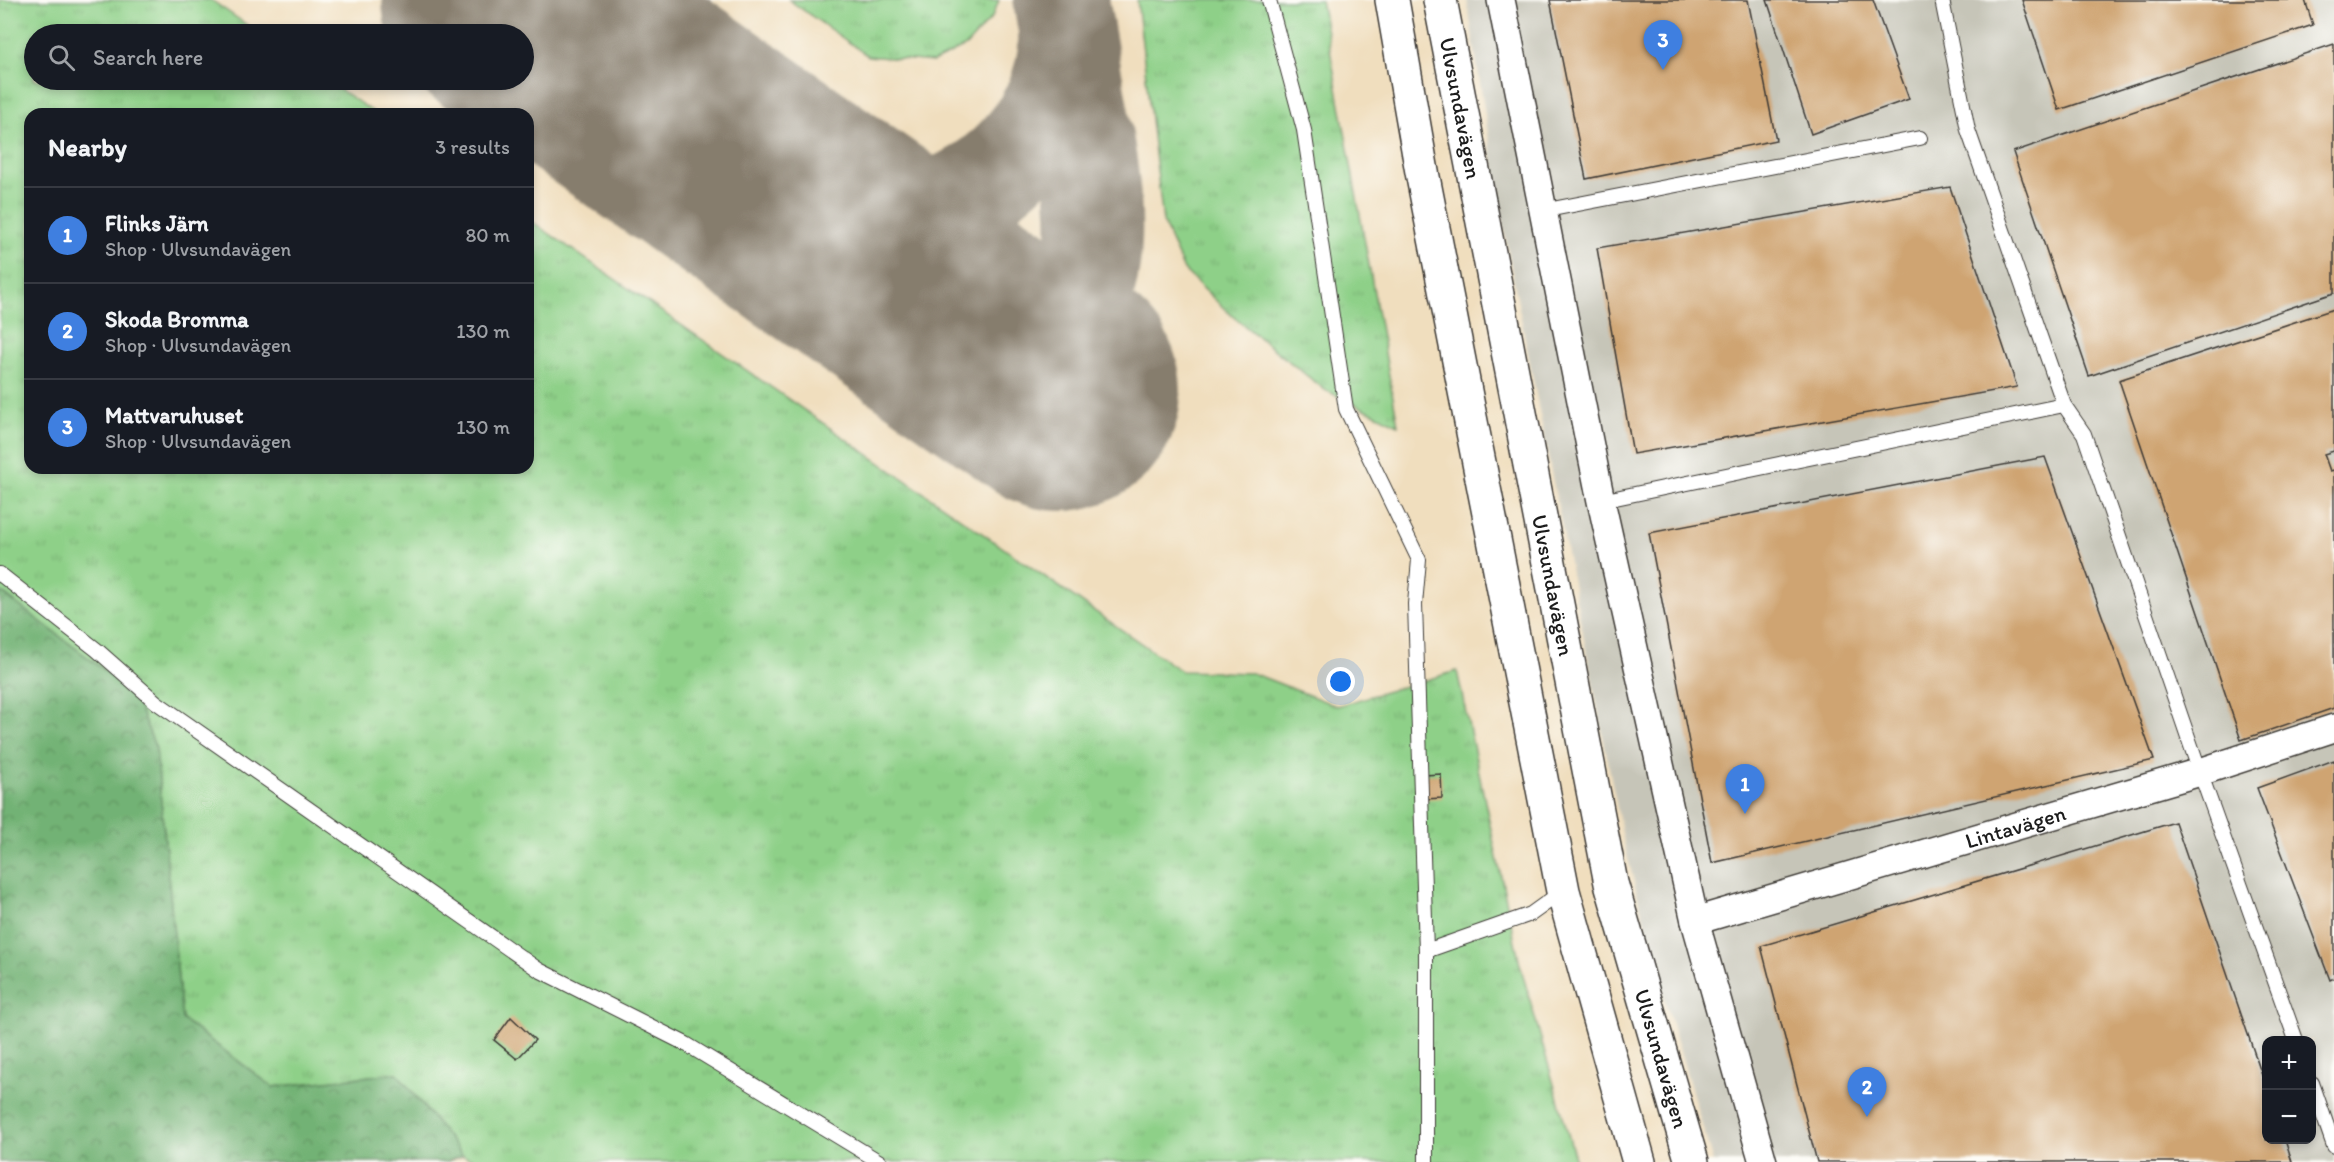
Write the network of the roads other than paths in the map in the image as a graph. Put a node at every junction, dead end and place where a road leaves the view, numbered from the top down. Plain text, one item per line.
1 (1269, 0) edge
2 (1392, 0) edge
3 (1440, 0) edge
4 (1501, 0) edge
5 (1942, 0) edge
6 (1920, 138) dead end
7 (1542, 211) junction
8 (2064, 405) junction
9 (1601, 501) junction
10 (0, 574) edge
11 (2334, 728) edge
12 (2200, 772) junction
13 (1563, 891) junction
14 (1695, 921) junction
15 (1426, 951) junction
16 (2294, 1036) edge
17 (2314, 1090) edge
18 (2334, 1146) edge
19 (880, 1162) edge
20 (1426, 1162) edge
21 (1639, 1162) edge
22 (1692, 1162) edge
23 (1764, 1162) edge

1 - 15 lane
2 - 13 main road
3 - 22 main road, Ulvsundavägen
4 - 7 street
5 - 8 lane
6 - 7 lane
7 - 9 street
8 - 9 lane
8 - 12 lane
9 - 14 street
10 - 19 lane
11 - 12 street, Lintavägen
12 - 14 street, Lintavägen
12 - 16 lane
13 - 15 lane
13 - 21 main road
14 - 23 street
15 - 20 lane
17 - 18 lane

